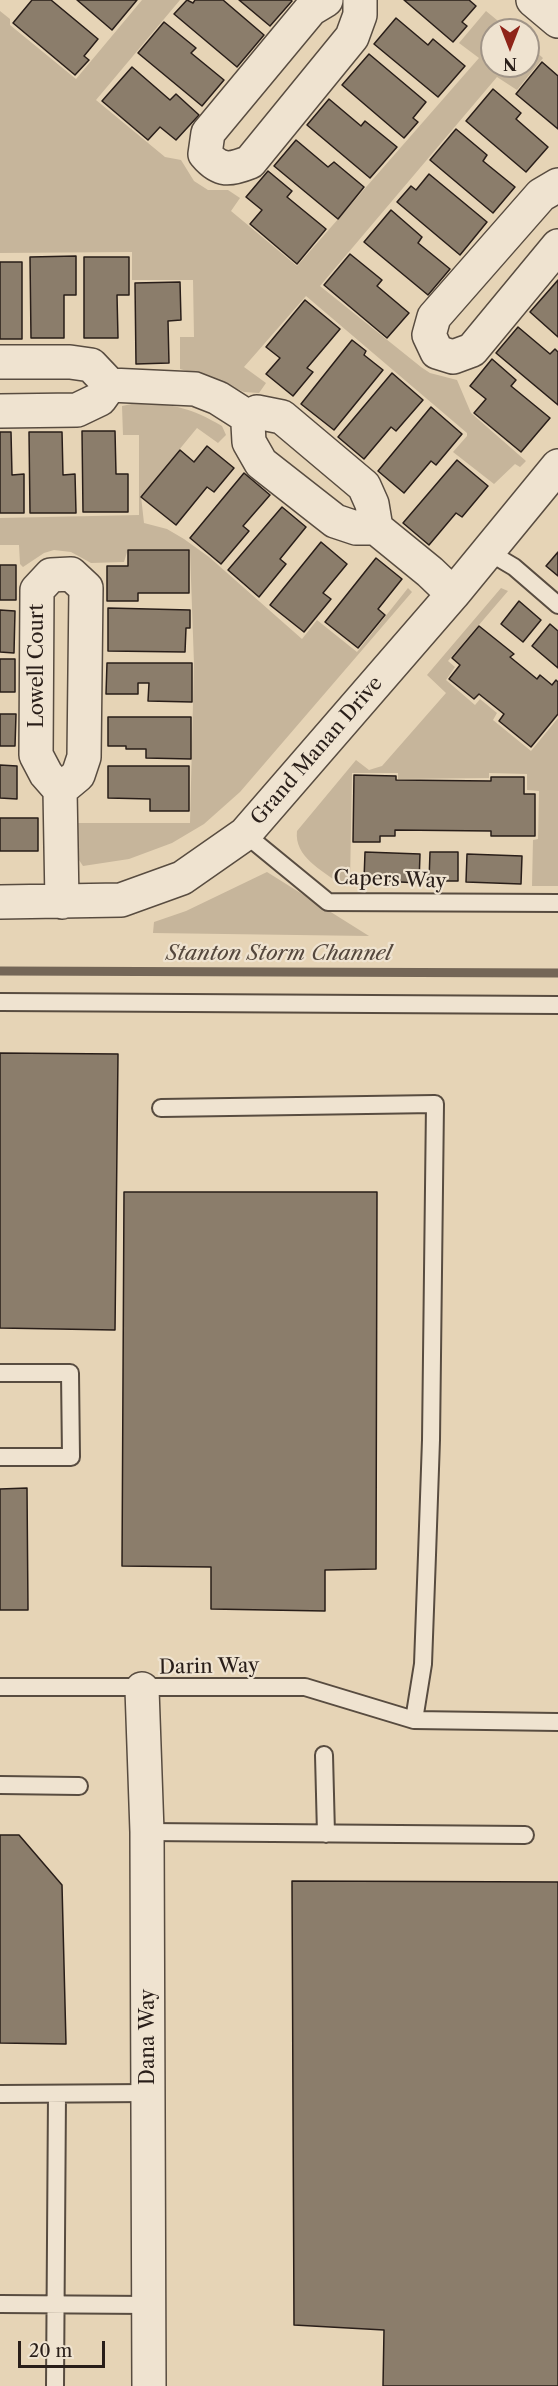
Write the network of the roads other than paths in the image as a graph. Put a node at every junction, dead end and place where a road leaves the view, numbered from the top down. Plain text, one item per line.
1 (326, 0) edge
2 (360, 0) edge
3 (533, 0) edge
4 (558, 21) edge
5 (558, 185) edge
6 (558, 246) edge
7 (0, 362) edge
8 (110, 385) junction
9 (0, 411) edge
10 (251, 419) junction
11 (558, 466) edge
12 (376, 528) junction
13 (487, 551) junction
14 (453, 594) junction
15 (558, 605) edge
16 (60, 790) junction
17 (245, 834) junction
18 (0, 902) edge
19 (62, 902) junction
20 (558, 903) edge
21 (0, 1002) edge
22 (558, 1005) edge
23 (161, 1108) dead end
24 (0, 1373) edge
25 (0, 1457) edge
26 (0, 1687) edge
27 (142, 1689) junction
28 (414, 1720) junction
29 (558, 1722) edge
30 (324, 1755) dead end
31 (0, 1785) edge
32 (79, 1786) dead end
33 (147, 1832) junction
34 (326, 1834) junction
35 (525, 1835) dead end
36 (148, 2093) junction
37 (0, 2094) edge
38 (57, 2094) junction
39 (0, 2304) edge
40 (57, 2305) junction
41 (149, 2305) junction
42 (55, 2386) edge
43 (149, 2386) edge

1 - 2 street
3 - 4 street
5 - 6 street
7 - 8 street
8 - 9 street
8 - 10 street
10 - 12 street
10 - 12 street
11 - 13 street, Grand Manan Drive
12 - 14 street
13 - 14 street, Grand Manan Drive
13 - 15 lane
14 - 17 street, Grand Manan Drive
16 - 16 street, Lowell Court
16 - 19 street
17 - 19 street, Grand Manan Drive
17 - 20 lane, Capers Way
18 - 19 street, Grand Manan Drive
21 - 22 lane
23 - 28 lane
24 - 25 lane
26 - 27 lane, Darin Way
27 - 28 lane, Darin Way
27 - 33 street, Dana Way
28 - 29 lane, Darin Way
30 - 34 lane
31 - 32 lane
33 - 34 lane
33 - 36 street, Dana Way
34 - 35 lane
36 - 38 lane
36 - 41 street, Dana Way
37 - 38 lane
38 - 40 lane
39 - 40 lane
40 - 41 lane
40 - 42 lane
41 - 43 street, Dana Way

